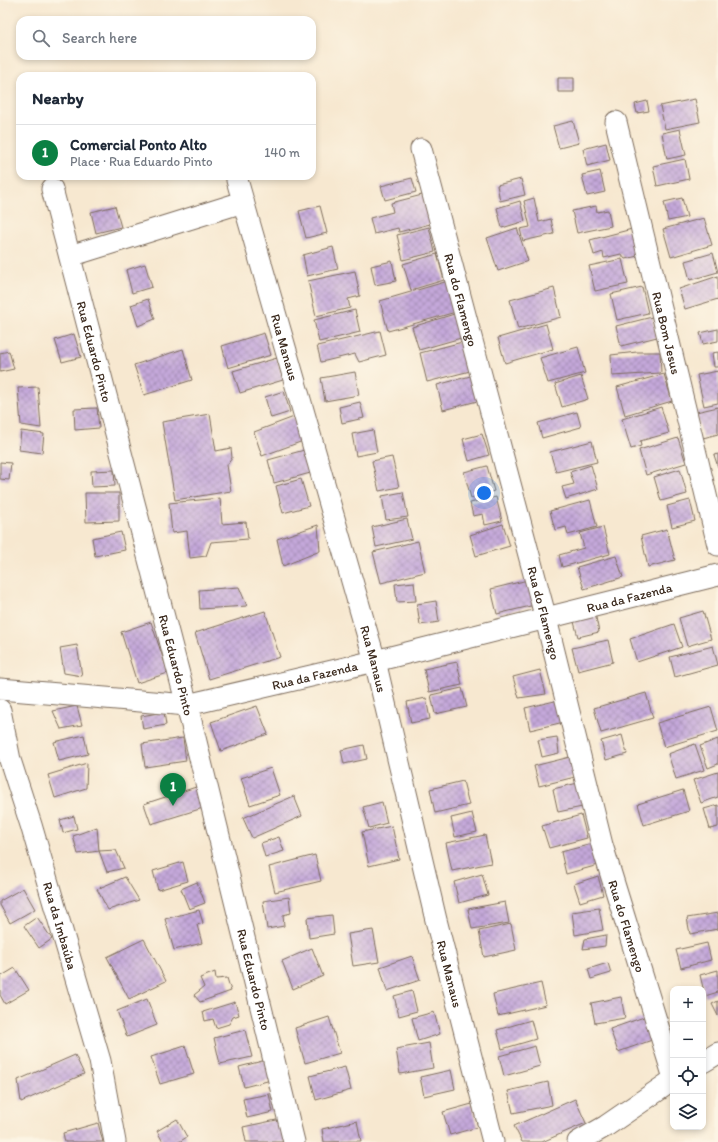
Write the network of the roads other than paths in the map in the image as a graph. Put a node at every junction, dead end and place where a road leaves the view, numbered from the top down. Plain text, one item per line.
1 (616, 122) dead end
2 (421, 148) dead end
3 (237, 180) dead end
4 (52, 189) dead end
5 (243, 202) junction
6 (70, 256) junction
7 (718, 545) edge
8 (718, 575) edge
9 (546, 619) junction
10 (375, 661) junction
11 (0, 689) edge
12 (187, 705) junction
13 (0, 710) edge
14 (718, 1053) edge
15 (706, 1060) edge
16 (670, 1065) edge
17 (670, 1082) edge
18 (115, 1142) edge
19 (294, 1142) edge
20 (493, 1142) edge
21 (578, 1142) edge

1 - 7 street, Rua Bom Jesus
2 - 9 street, Rua do Flamengo
3 - 5 street, Rua Manaus
4 - 6 street, Rua Eduardo Pinto
5 - 6 street
5 - 10 street, Rua Manaus
6 - 12 street, Rua Eduardo Pinto
8 - 9 street, Rua da Fazenda
9 - 10 street, Rua da Fazenda
9 - 16 street, Rua do Flamengo
10 - 12 street, Rua da Fazenda
10 - 20 street, Rua Manaus
11 - 12 street, Rua da Fazenda
12 - 19 street, Rua Eduardo Pinto
13 - 18 street, Rua da Imbaúba
14 - 15 street
17 - 21 street

